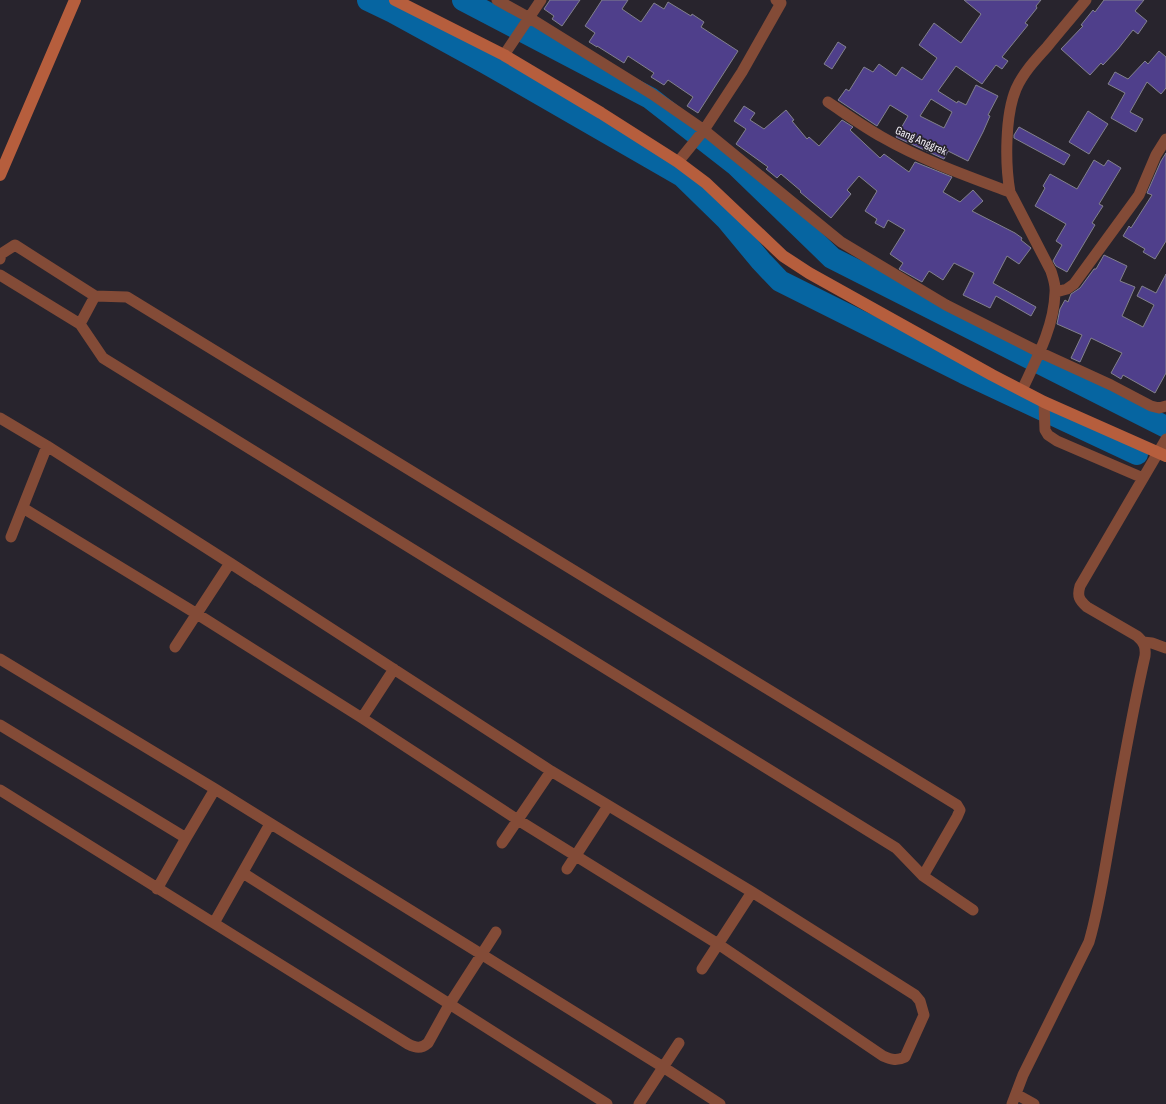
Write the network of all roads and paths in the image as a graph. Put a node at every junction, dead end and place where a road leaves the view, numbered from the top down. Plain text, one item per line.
1 (75, 0) edge
2 (395, 0) edge
3 (497, 0) edge
4 (541, 0) edge
5 (776, 0) edge
6 (1086, 0) edge
7 (527, 20) junction
8 (504, 55) junction
9 (828, 102) dead end
10 (702, 132) junction
11 (1166, 139) edge
12 (678, 162) junction
13 (0, 175) edge
14 (1010, 192) junction
15 (0, 256) edge
16 (0, 275) edge
17 (1056, 292) junction
18 (95, 296) junction
19 (80, 324) junction
20 (1038, 356) junction
21 (1022, 390) junction
22 (1166, 406) edge
23 (1044, 408) junction
24 (0, 418) edge
25 (47, 446) junction
26 (1163, 448) edge
27 (1143, 478) junction
28 (23, 508) junction
29 (11, 538) dead end
30 (230, 563) junction
31 (197, 614) junction
32 (1143, 642) junction
33 (175, 646) dead end
34 (1166, 648) edge
35 (0, 659) edge
36 (394, 669) junction
37 (362, 718) junction
38 (0, 725) edge
39 (552, 771) junction
40 (0, 790) edge
41 (215, 790) junction
42 (608, 806) junction
43 (518, 820) junction
44 (270, 824) junction
45 (186, 838) junction
46 (502, 843) dead end
47 (576, 855) junction
48 (567, 869) dead end
49 (243, 873) junction
50 (923, 876) junction
51 (157, 889) junction
52 (752, 892) junction
53 (973, 910) dead end
54 (214, 923) junction
55 (496, 932) dead end
56 (718, 944) junction
57 (482, 955) junction
58 (702, 969) dead end
59 (449, 1005) junction
60 (679, 1044) dead end
61 (663, 1067) junction
62 (1014, 1099) edge
63 (607, 1104) edge
64 (639, 1104) edge
65 (720, 1104) edge
66 (1034, 1104) edge

1 - 13 street
2 - 8 street
3 - 7 street
4 - 7 street
5 - 10 street
6 - 14 street
7 - 8 street
7 - 10 street
8 - 12 street
9 - 14 street, Gang Anggrek
10 - 12 street
10 - 20 street
11 - 17 street
12 - 21 street
14 - 17 street
15 - 18 street
16 - 19 street
17 - 20 street
18 - 19 street
18 - 50 street
19 - 50 street
20 - 21 street
20 - 22 street
21 - 23 street
23 - 26 street
23 - 27 street
24 - 25 street
25 - 28 street
25 - 30 street
26 - 27 street
27 - 32 street
28 - 29 street
28 - 31 street
30 - 31 street
30 - 36 street
31 - 33 street
31 - 37 street
32 - 34 street
32 - 62 street
35 - 41 street
36 - 37 street
36 - 39 street
37 - 43 street
38 - 45 street
39 - 42 street
39 - 43 street
40 - 51 street
41 - 44 street
41 - 45 street
42 - 47 street
42 - 52 street
43 - 46 street
43 - 47 street
44 - 49 street
44 - 57 street
45 - 51 street
47 - 48 street
47 - 56 street
49 - 54 street
49 - 59 street
50 - 53 street
51 - 54 street
52 - 56 street
52 - 56 street
54 - 59 street
55 - 57 street
56 - 58 street
57 - 59 street
57 - 61 street
59 - 63 street
60 - 61 street
61 - 64 street
61 - 65 street
62 - 66 street

